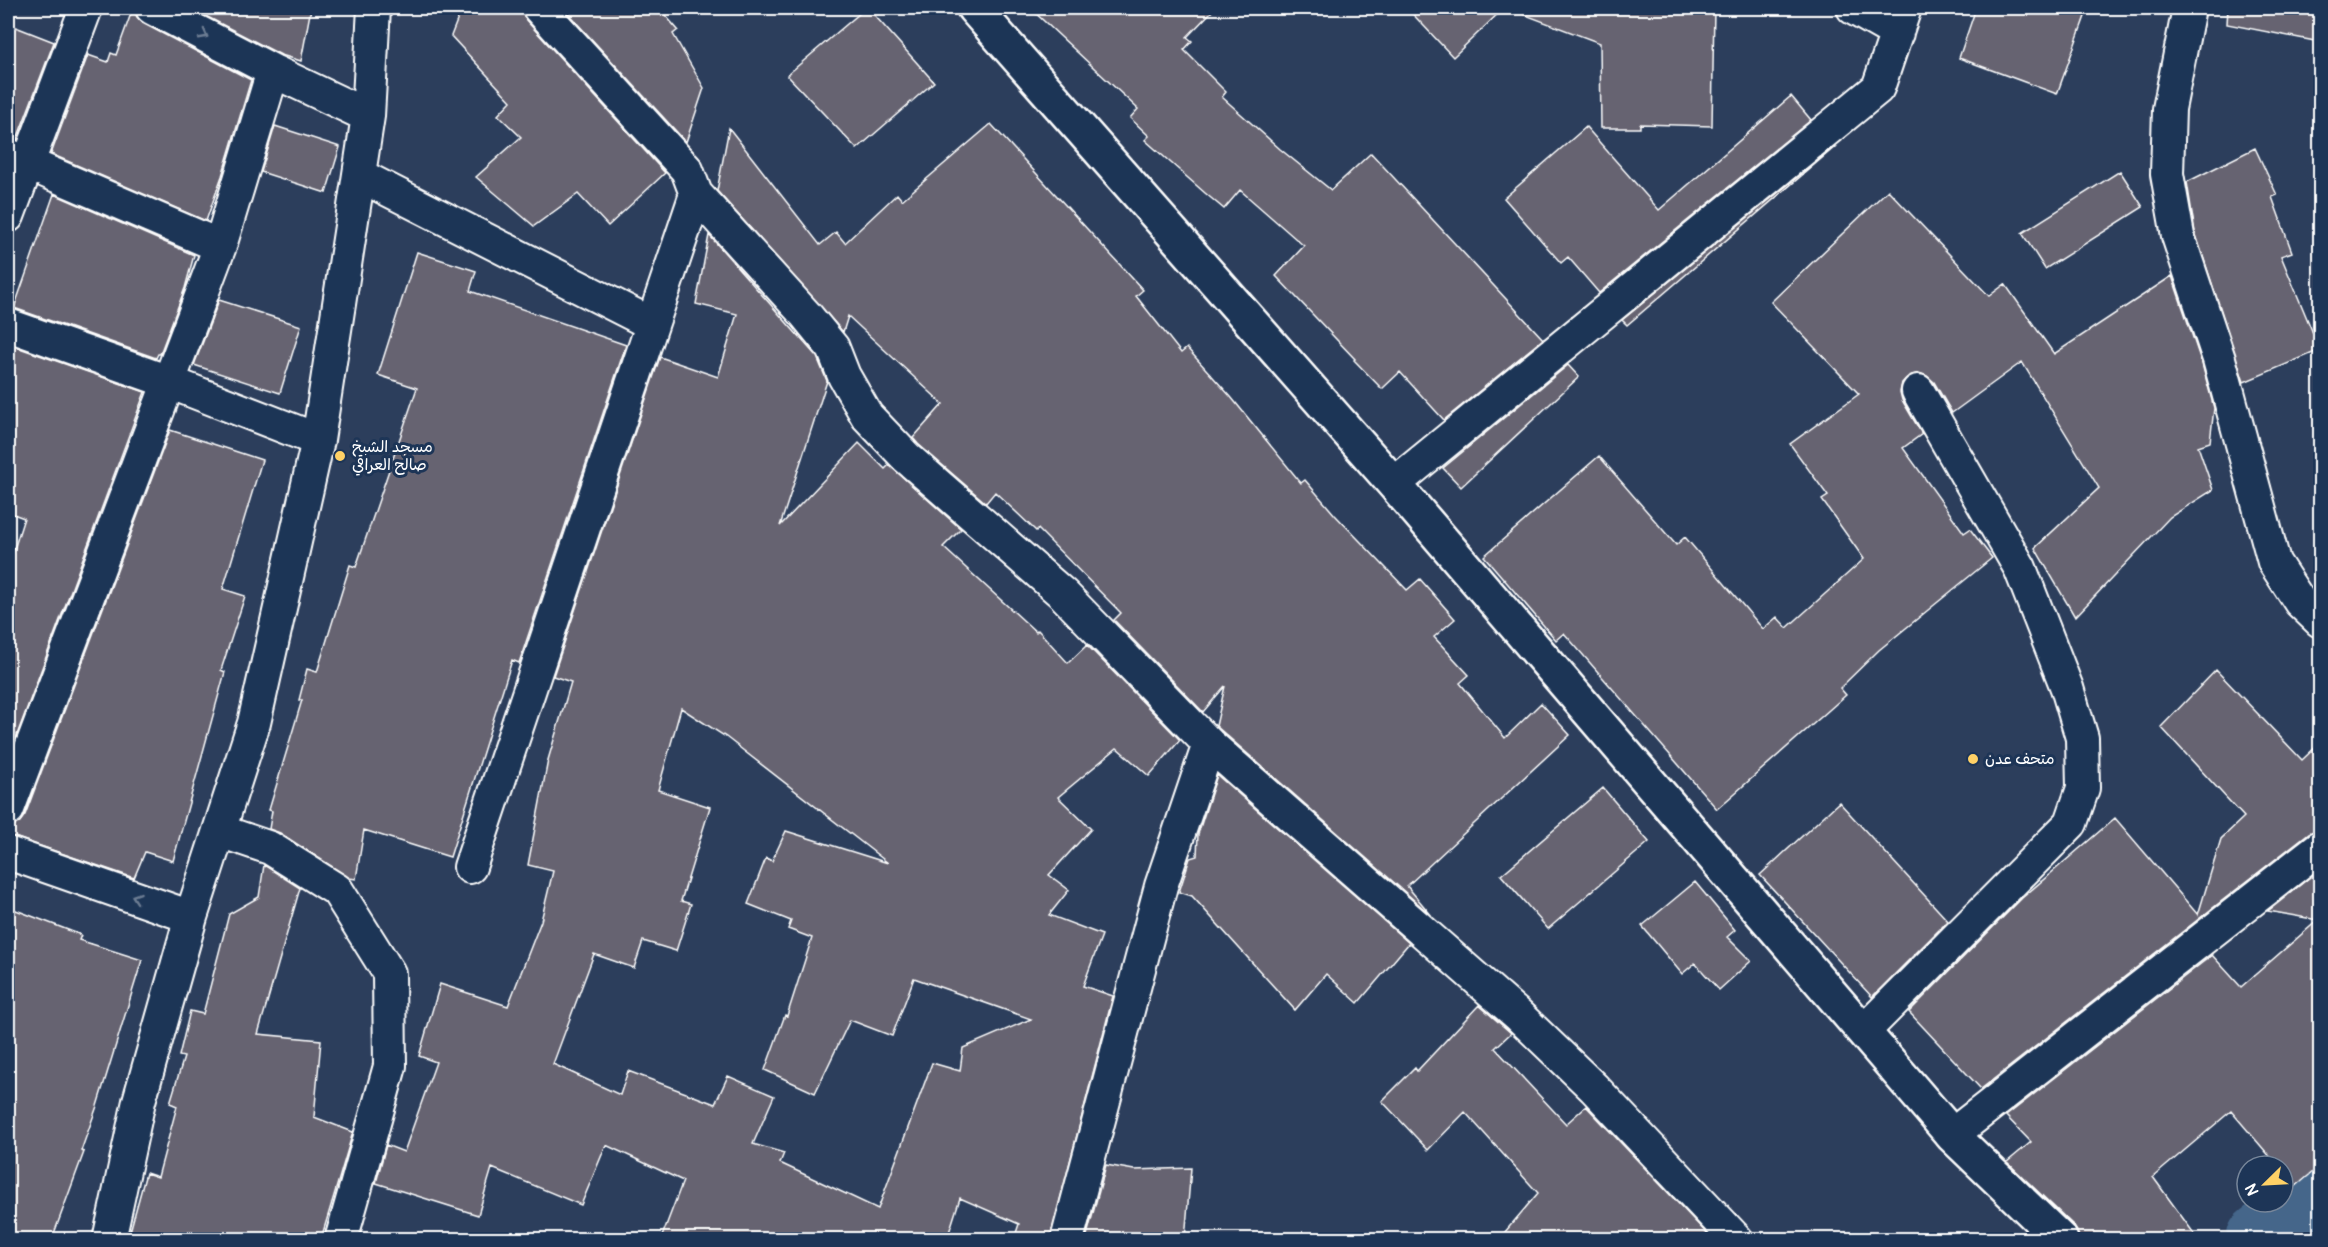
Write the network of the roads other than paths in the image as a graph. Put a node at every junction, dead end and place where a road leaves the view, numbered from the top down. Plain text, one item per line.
1 (86, 8) edge
2 (152, 8) edge
3 (374, 8) edge
4 (539, 8) edge
5 (974, 8) edge
6 (1853, 8) edge
7 (2188, 8) edge
8 (1901, 20) edge
9 (273, 71) junction
10 (368, 116) junction
11 (17, 159) edge
12 (359, 175) junction
13 (696, 194) junction
14 (8, 216) edge
15 (220, 246) junction
16 (652, 324) junction
17 (8, 325) edge
18 (169, 382) junction
19 (1918, 391) dead end
20 (318, 440) junction
21 (1394, 484) junction
22 (2320, 621) edge
23 (1209, 744) junction
24 (8, 809) edge
25 (220, 831) junction
26 (2320, 848) edge
27 (8, 853) edge
28 (470, 867) dead end
29 (191, 917) junction
30 (1864, 1031) junction
31 (1952, 1135) junction
32 (110, 1239) edge
33 (341, 1239) edge
34 (1067, 1239) edge
35 (1737, 1239) edge
36 (2061, 1239) edge

1 - 11 street
2 -> 9 street
3 - 10 street
4 - 13 street
5 - 21 street
6 - 8 street
7 - 22 street
8 - 21 street
9 - 10 street
9 - 15 street
10 - 12 street
11 - 14 street
11 - 15 street
12 - 16 street
12 - 20 street
13 - 16 street
13 - 23 street
15 - 18 street
16 - 28 street
17 - 18 street
18 - 20 street
18 - 24 street
19 - 30 street
20 - 25 street
21 - 30 street
23 - 34 street
23 - 35 street
25 - 29 street
25 - 33 street
26 - 31 street
29 -> 27 street
29 - 32 street
30 - 31 street
31 - 36 street

